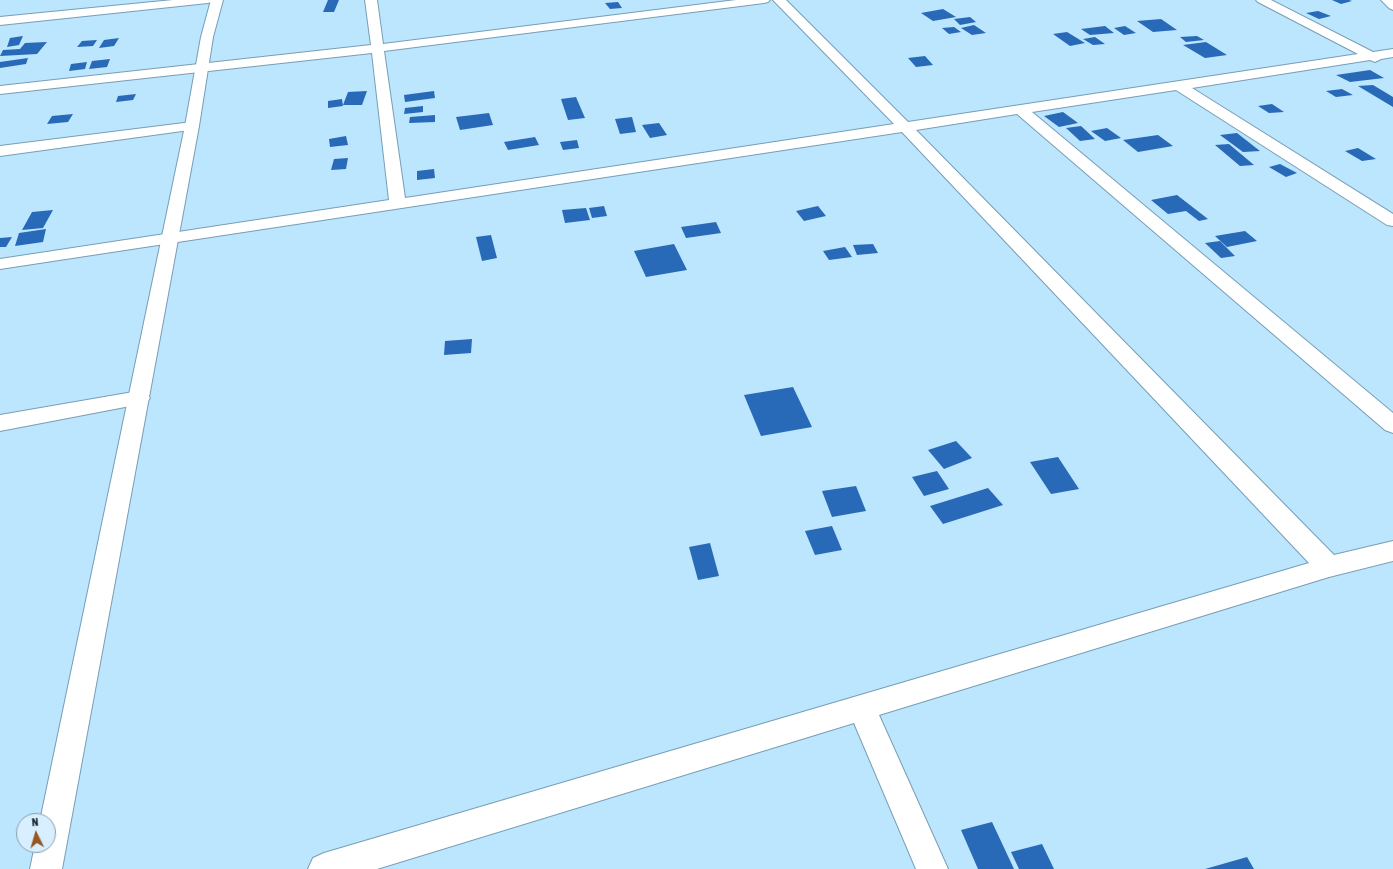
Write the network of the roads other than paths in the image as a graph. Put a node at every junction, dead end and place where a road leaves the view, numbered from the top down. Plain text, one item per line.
1 (208, 0) edge
2 (217, 0) edge
3 (371, 0) edge
4 (764, 0) edge
5 (779, 0) edge
6 (1262, 0) edge
7 (1387, 0) edge
8 (1393, 6) edge
9 (0, 21) edge
10 (378, 48) junction
11 (1393, 53) edge
12 (1373, 57) junction
13 (203, 67) junction
14 (1393, 67) edge
15 (1178, 85) junction
16 (0, 90) edge
17 (1020, 109) junction
18 (192, 126) junction
19 (906, 128) junction
20 (0, 151) edge
21 (398, 203) junction
22 (1393, 222) edge
23 (170, 238) junction
24 (0, 264) edge
25 (139, 398) junction
26 (0, 423) edge
27 (1393, 425) edge
28 (1393, 551) edge
29 (1329, 567) junction
30 (861, 707) junction
31 (46, 869) edge
32 (324, 869) edge
33 (932, 869) edge

1 - 9 street
2 - 13 street
3 - 10 street
4 - 10 street
5 - 19 street
6 - 12 street
7 - 8 street
10 - 13 street
10 - 21 street
11 - 12 street
12 - 14 street
12 - 15 street
13 - 16 street
13 - 18 street
15 - 17 street
15 - 22 street
17 - 19 street
17 - 27 street
18 - 20 street
18 - 23 street
19 - 21 street
19 - 29 street
21 - 23 street
23 - 24 street
23 - 25 street
25 - 26 street
25 - 31 street
28 - 29 street
29 - 30 street
30 - 32 street
30 - 33 street

